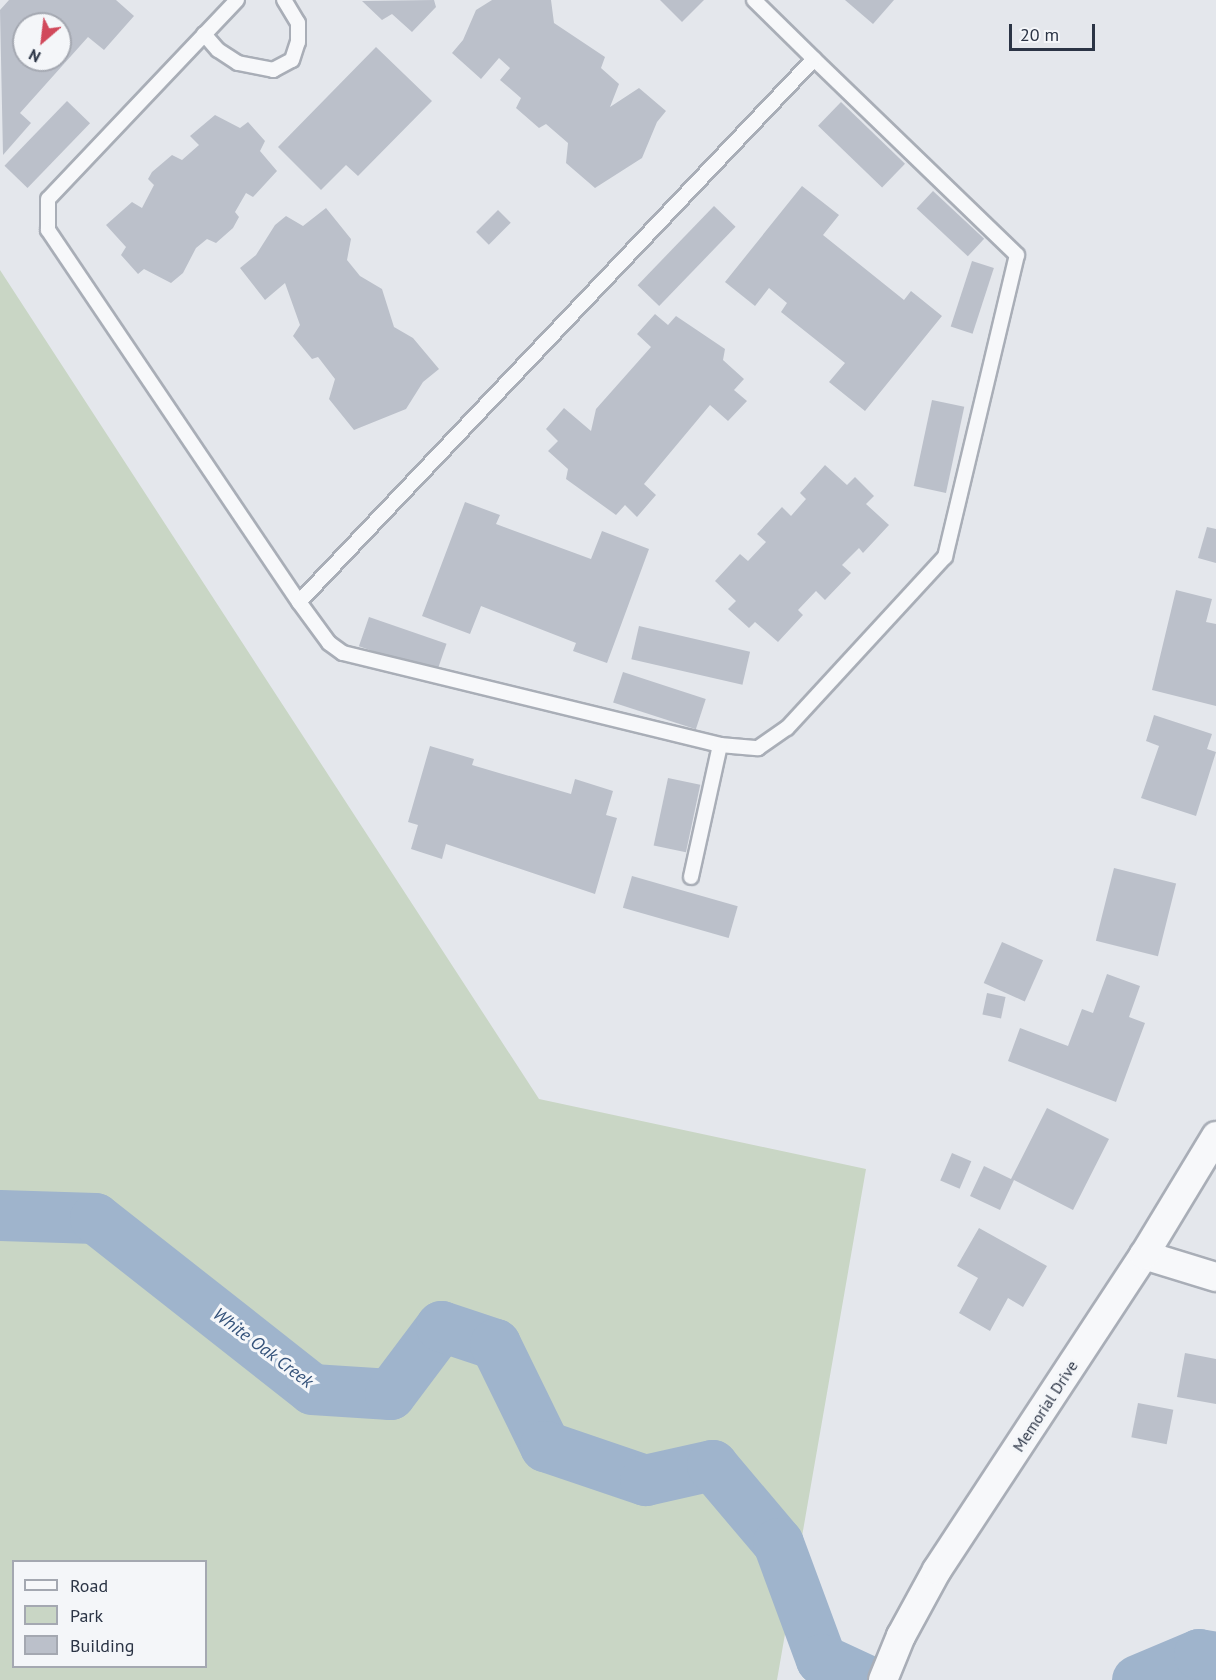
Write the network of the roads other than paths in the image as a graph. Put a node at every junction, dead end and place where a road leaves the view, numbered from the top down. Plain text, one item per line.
1 (284, 0) edge
2 (754, 0) edge
3 (234, 1) edge
4 (204, 34) junction
5 (814, 58) junction
6 (299, 602) junction
7 (720, 745) junction
8 (691, 877) dead end
9 (1216, 1136) edge
10 (1144, 1255) junction
11 (1216, 1277) edge
12 (884, 1680) edge

1 - 4 lane
2 - 5 lane
3 - 4 lane
4 - 6 lane
5 - 6 lane
5 - 7 lane
6 - 7 lane
7 - 8 lane
9 - 10 street, Memorial Drive
10 - 11 street
10 - 12 street, Memorial Drive

